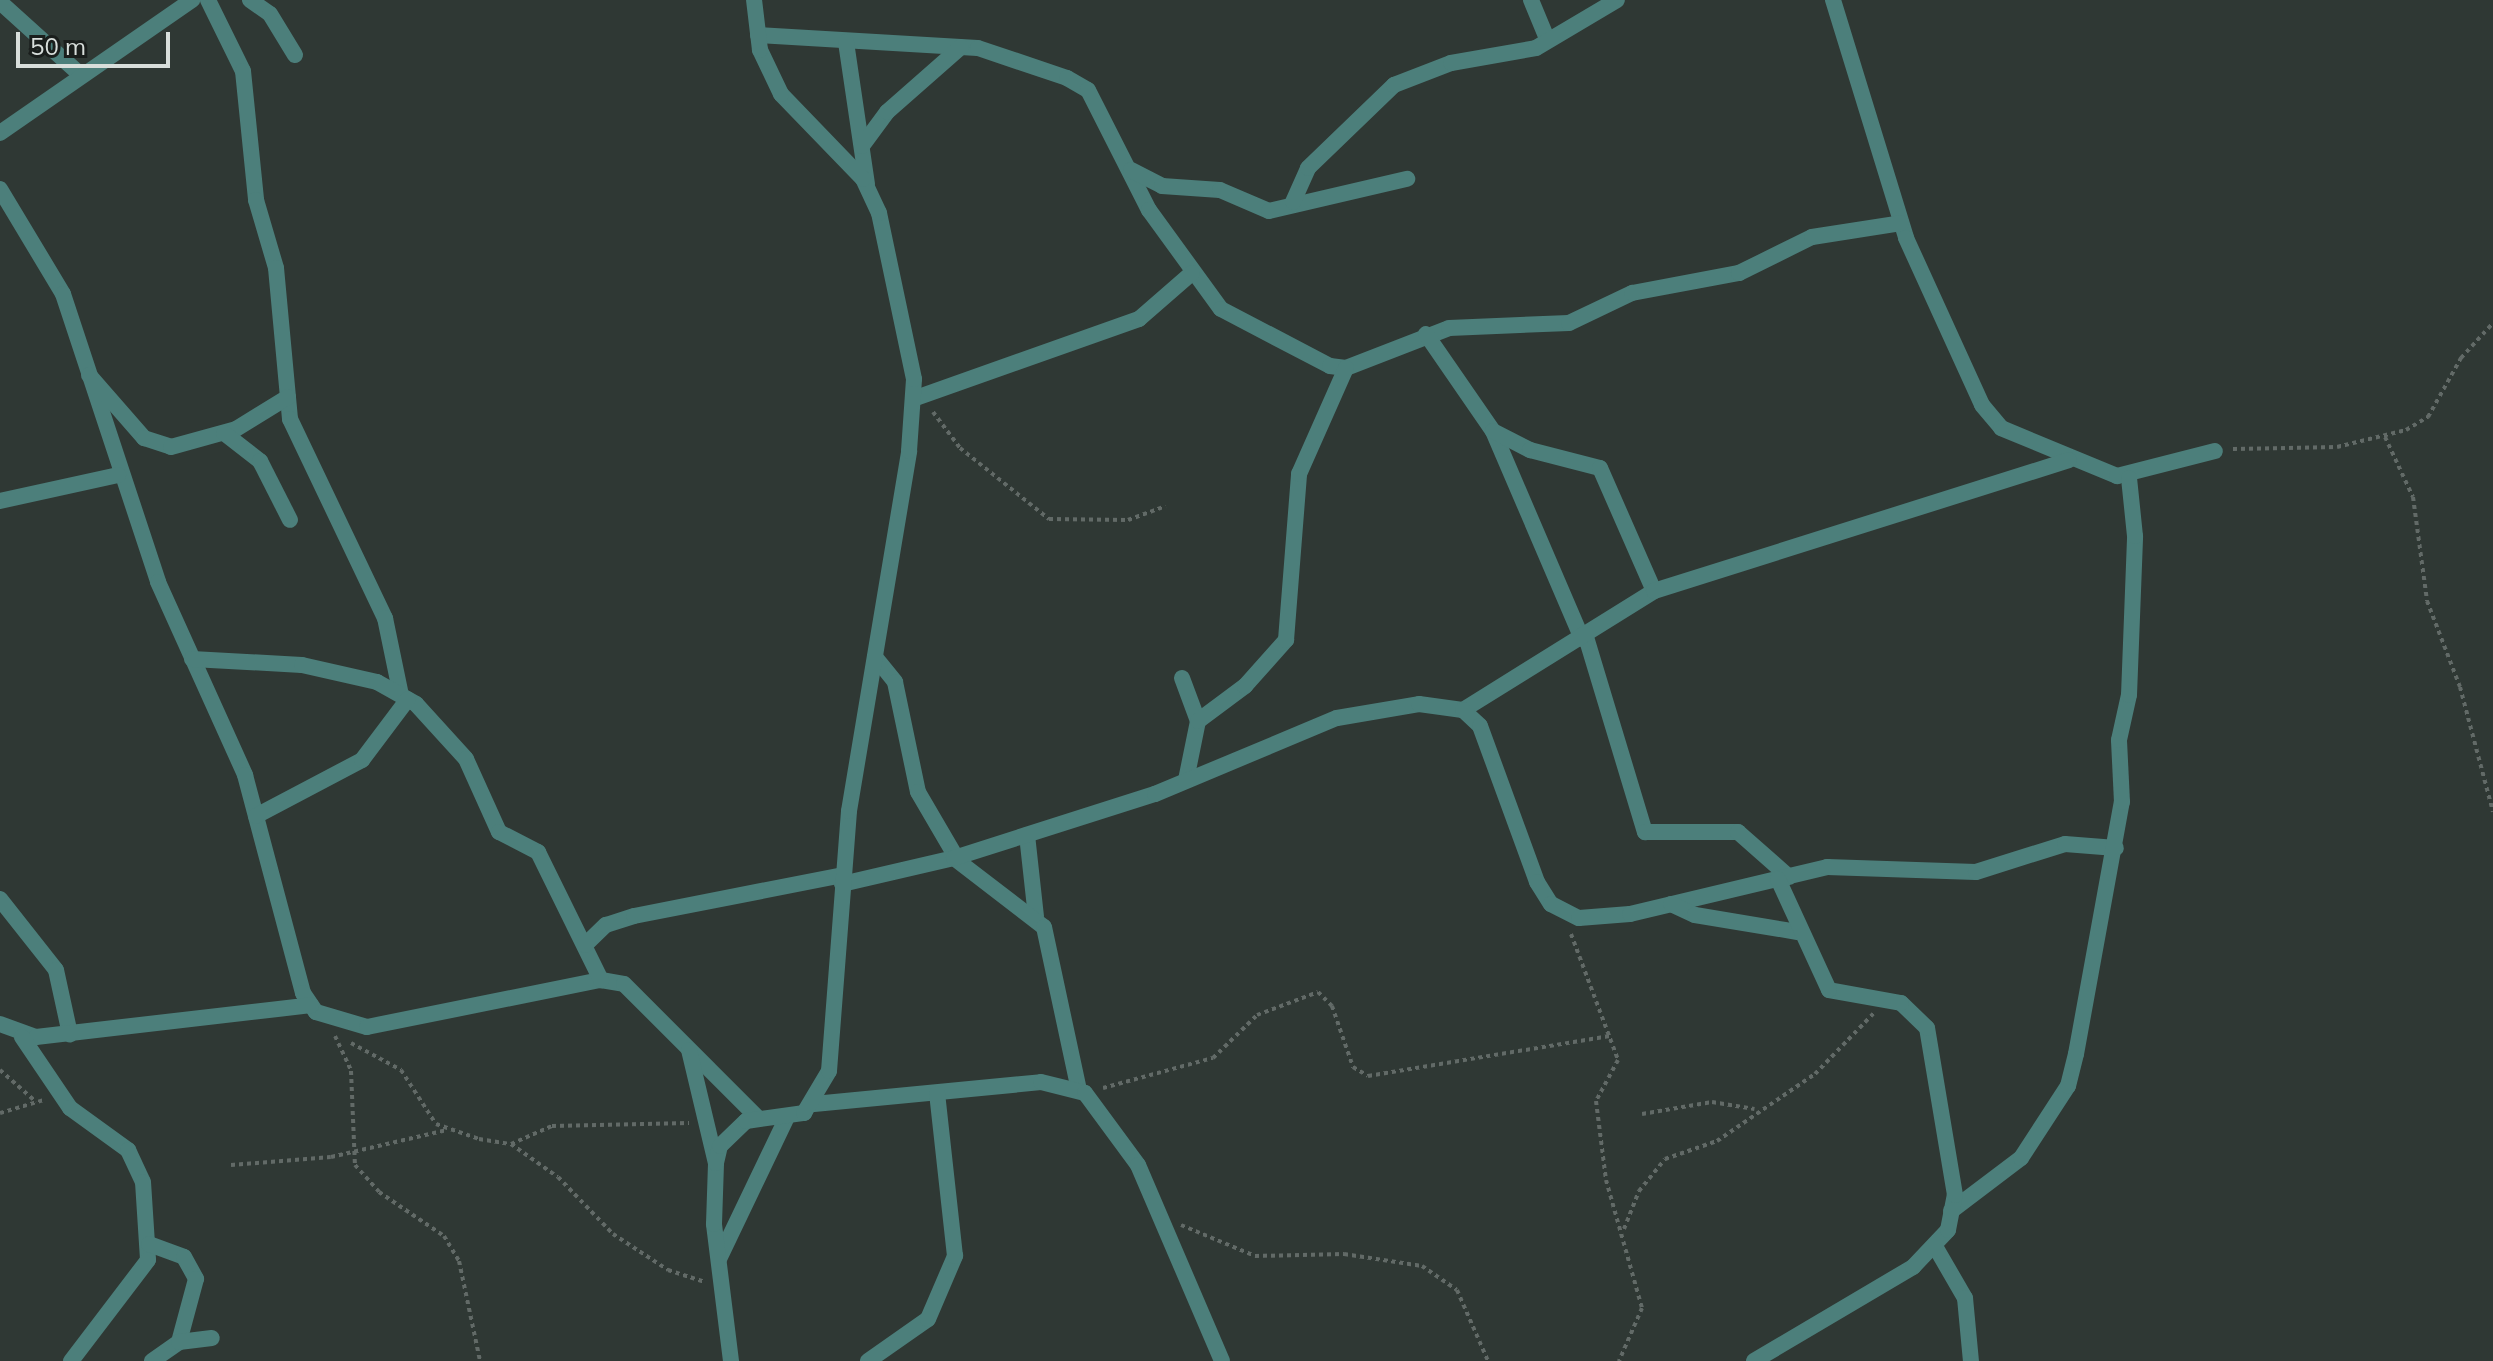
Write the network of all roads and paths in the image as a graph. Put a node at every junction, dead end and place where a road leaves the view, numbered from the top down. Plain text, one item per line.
1 (192, 0) edge
2 (208, 0) edge
3 (250, 0) edge
4 (754, 0) edge
5 (1531, 0) edge
6 (1617, 0) edge
7 (1833, 0) edge
8 (0, 2) edge
9 (758, 35) junction
10 (1548, 41) junction
11 (846, 42) junction
12 (961, 47) junction
13 (295, 55) dead end
14 (82, 76) junction
15 (0, 133) edge
16 (862, 146) junction
17 (1131, 170) junction
18 (1407, 179) dead end
19 (867, 186) junction
20 (0, 189) edge
21 (1293, 202) junction
22 (7, 219) edge
23 (1901, 223) junction
24 (1192, 273) junction
25 (2493, 323) edge
26 (1426, 334) junction
27 (1346, 368) junction
28 (85, 371) junction
29 (288, 397) junction
30 (918, 397) junction
31 (1493, 431) junction
32 (224, 433) junction
33 (2385, 437) junction
34 (2215, 451) joint
35 (2069, 460) junction
36 (118, 475) junction
37 (2129, 478) junction
38 (0, 501) edge
39 (1166, 506) dead end
40 (290, 520) dead end
41 (1654, 591) junction
42 (1584, 638) junction
43 (875, 657) junction
44 (192, 659) junction
45 (1182, 678) dead end
46 (404, 697) junction
47 (1463, 710) junction
48 (1198, 721) junction
49 (1186, 780) junction
50 (2493, 812) edge
51 (256, 816) junction
52 (1027, 835) junction
53 (2116, 848) junction
54 (955, 857) junction
55 (1784, 878) junction
56 (842, 879) junction
57 (0, 899) edge
58 (1671, 904) junction
59 (1564, 913) junction
60 (1036, 917) junction
61 (1798, 932) junction
62 (585, 945) junction
63 (601, 980) junction
64 (1881, 996) junction
65 (311, 1005) junction
66 (0, 1024) edge
67 (331, 1027) junction
68 (70, 1034) junction
69 (1610, 1036) junction
70 (22, 1037) junction
71 (689, 1048) junction
72 (0, 1070) edge
73 (1082, 1091) junction
74 (937, 1094) junction
75 (61, 1096) junction
76 (36, 1102) junction
77 (814, 1104) junction
78 (1756, 1109) junction
79 (0, 1113) edge
80 (1642, 1114) dead end
81 (787, 1117) junction
82 (758, 1118) junction
83 (701, 1121) junction
84 (449, 1130) junction
85 (511, 1144) junction
86 (350, 1151) junction
87 (716, 1163) junction
88 (231, 1165) dead end
89 (1951, 1211) junction
90 (1164, 1219) junction
91 (1623, 1232) junction
92 (149, 1244) junction
93 (1936, 1248) junction
94 (718, 1260) junction
95 (722, 1290) junction
96 (212, 1338) dead end
97 (179, 1342) junction
98 (72, 1361) edge
99 (152, 1361) edge
100 (480, 1361) edge
101 (731, 1361) edge
102 (868, 1361) edge
103 (1222, 1361) edge
104 (1488, 1361) edge
105 (1619, 1361) edge
106 (1754, 1361) edge
107 (1971, 1361) edge

1 - 14 street
2 - 29 street
3 - 13 street
4 - 9 street
5 - 10 street
6 - 10 street
7 - 23 street
8 - 14 street
9 - 11 street
9 - 19 street
10 - 21 street
11 - 12 street
11 - 16 street
12 - 16 street
12 - 17 street
14 - 15 street
16 - 19 street
17 - 21 street
17 - 24 street
18 - 21 street
19 - 30 street
20 - 22 street
22 - 28 street
23 - 26 street
23 - 35 street
24 - 27 street
24 - 30 street
25 - 33 path
26 - 27 street
26 - 31 street
27 - 48 street
28 - 32 street
28 - 36 street
29 - 32 street
29 - 46 street
30 - 39 path
30 - 43 street
31 - 41 street
31 - 42 street
32 - 40 street
33 - 34 path
33 - 50 path
34 - 37 street
35 - 37 street
35 - 41 street
36 - 38 street
36 - 44 street
37 - 53 street
41 - 42 street
42 - 47 street
42 - 55 street
43 - 54 street
43 - 56 street
44 - 46 street
44 - 51 street
45 - 48 street
46 - 51 street
46 - 62 street
47 - 49 street
47 - 59 street
48 - 49 street
49 - 52 street
51 - 65 street
52 - 54 street
52 - 60 street
53 - 55 street
53 - 89 street
54 - 56 street
54 - 60 street
55 - 58 street
55 - 61 street
56 - 62 street
56 - 77 street
57 - 68 street
58 - 59 street
58 - 61 street
59 - 69 path
60 - 73 street
61 - 64 street
62 - 63 street
63 - 67 street
63 - 71 street
64 - 78 path
64 - 89 street
65 - 67 street
65 - 68 street
66 - 70 street
67 - 84 path
67 - 86 path
68 - 70 street
69 - 73 path
69 - 91 path
70 - 75 street
71 - 82 street
71 - 83 street
72 - 76 path
73 - 74 street
73 - 90 street
74 - 77 street
74 - 102 street
75 - 76 path
75 - 92 street
76 - 79 path
77 - 81 street
78 - 80 path
78 - 91 path
81 - 82 street
81 - 94 street
82 - 87 street
83 - 85 path
83 - 87 street
84 - 85 path
84 - 86 path
85 - 95 path
86 - 88 path
86 - 100 path
87 - 94 street
89 - 93 street
90 - 103 street
90 - 104 path
91 - 105 path
92 - 97 street
92 - 98 street
93 - 106 street
93 - 107 street
94 - 95 street
95 - 101 street
96 - 97 street
97 - 99 street

